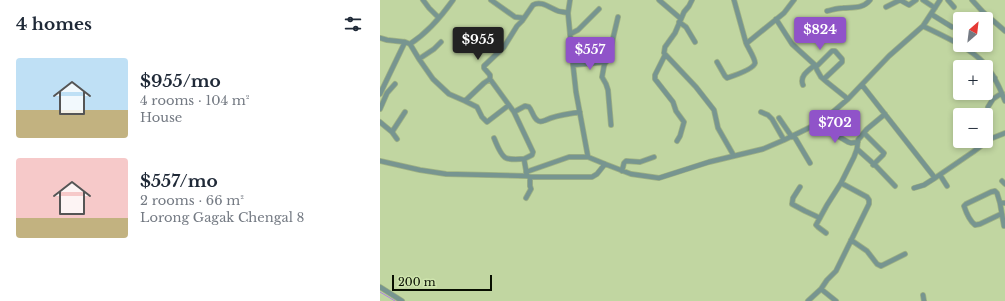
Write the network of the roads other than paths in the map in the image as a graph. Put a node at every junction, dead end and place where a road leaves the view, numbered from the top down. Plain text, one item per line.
1 (423, 0) edge
2 (453, 0) edge
3 (491, 0) edge
4 (570, 0) edge
5 (659, 0) edge
6 (692, 0) edge
7 (734, 0) edge
8 (794, 0) edge
9 (870, 0) edge
10 (916, 0) edge
11 (923, 0) edge
12 (940, 0) edge
13 (948, 0) edge
14 (972, 0) edge
15 (886, 7) dead end
16 (954, 7) dead end
17 (935, 8) junction
18 (599, 9) dead end
19 (827, 11) dead end
20 (566, 12) junction
21 (931, 14) junction
22 (439, 18) junction
23 (524, 18) junction
24 (618, 18) dead end
25 (776, 19) junction
26 (680, 20) junction
27 (923, 26) junction
28 (952, 27) dead end
29 (1005, 31) edge
30 (570, 34) junction
31 (380, 38) edge
32 (441, 42) dead end
33 (695, 42) dead end
34 (408, 43) junction
35 (746, 43) junction
36 (665, 55) junction
37 (419, 59) junction
38 (606, 62) junction
39 (717, 62) dead end
40 (573, 65) junction
41 (816, 66) junction
42 (995, 78) joint
43 (490, 79) junction
44 (824, 79) junction
45 (395, 84) dead end
46 (862, 84) junction
47 (803, 85) dead end
48 (1002, 93) junction
49 (380, 94) edge
50 (846, 98) junction
51 (465, 101) junction
52 (1005, 101) edge
53 (509, 105) junction
54 (988, 107) dead end
55 (380, 109) edge
56 (405, 112) dead end
57 (514, 112) junction
58 (580, 112) junction
59 (761, 112) dead end
60 (885, 114) junction
61 (779, 118) dead end
62 (380, 122) edge
63 (817, 124) junction
64 (611, 125) dead end
65 (392, 132) junction
66 (864, 133) junction
67 (1005, 133) edge
68 (793, 136) junction
69 (494, 138) dead end
70 (397, 139) dead end
71 (784, 140) junction
72 (677, 142) dead end
73 (858, 142) junction
74 (857, 149) junction
75 (733, 153) junction
76 (588, 157) junction
77 (654, 157) dead end
78 (524, 159) junction
79 (380, 161) edge
80 (810, 163) dead end
81 (605, 164) junction
82 (873, 165) junction
83 (622, 171) junction
84 (940, 174) junction
85 (528, 175) junction
86 (935, 178) junction
87 (841, 183) junction
88 (895, 186) dead end
89 (947, 186) dead end
90 (800, 187) dead end
91 (914, 188) dead end
92 (526, 198) dead end
93 (1003, 203) edge
94 (1001, 214) junction
95 (820, 218) junction
96 (1004, 226) dead end
97 (826, 233) dead end
98 (851, 240) junction
99 (905, 254) dead end
100 (380, 287) edge
101 (821, 289) junction
102 (922, 295) dead end
103 (402, 301) edge
104 (808, 301) edge
105 (836, 301) edge
106 (924, 301) edge

1 - 22 street
2 - 22 street
3 - 23 street
4 - 20 street
5 - 26 street
6 - 26 street
7 - 35 street
8 - 25 street
9 - 19 street
10 - 15 street
11 - 17 street
12 - 17 street
13 - 16 street
14 - 29 street
17 - 21 street
18 - 30 street
20 - 23 street
20 - 30 street
21 - 27 street
21 - 28 street
22 - 34 street
23 - 43 street
24 - 38 street
25 - 35 street
25 - 41 street
26 - 33 street
26 - 36 street
27 - 42 street
27 - 46 street
30 - 40 street
31 - 34 street
32 - 37 street
34 - 37 street
34 - 49 street
35 - 39 street
36 - 72 street
36 - 75 street
37 - 51 street
38 - 40 street
38 - 64 street
40 - 58 street
41 - 44 street
41 - 44 street
41 - 47 street
42 - 48 street
43 - 51 street
43 - 53 street
44 - 50 street
45 - 55 street
46 - 50 street
46 - 60 street
48 - 52 street
48 - 54 street
50 - 63 street
51 - 53 street
53 - 57 street
56 - 65 street
57 - 58 street
57 - 78 street
58 - 76 street
59 - 71 street
60 - 66 street
60 - 86 street
61 - 68 street
62 - 65 street
63 - 68 street
63 - 73 street
65 - 70 street
66 - 73 street
66 - 82 street
67 - 84 street
68 - 71 street
68 - 80 street
69 - 78 street
71 - 75 street
73 - 74 street
74 - 82 street
74 - 87 street
75 - 83 street
76 - 81 street
76 - 85 street
77 - 83 street
78 - 85 street
79 - 85 street
81 - 83 street
81 - 85 street
82 - 88 street
84 - 86 street
84 - 89 street
85 - 92 street
86 - 91 street
87 - 95 street
87 - 98 street
90 - 95 street
93 - 94 street
93 - 94 street
94 - 96 street
95 - 97 street
98 - 99 street
98 - 101 street
100 - 103 street
101 - 104 street
101 - 105 street
102 - 106 street

